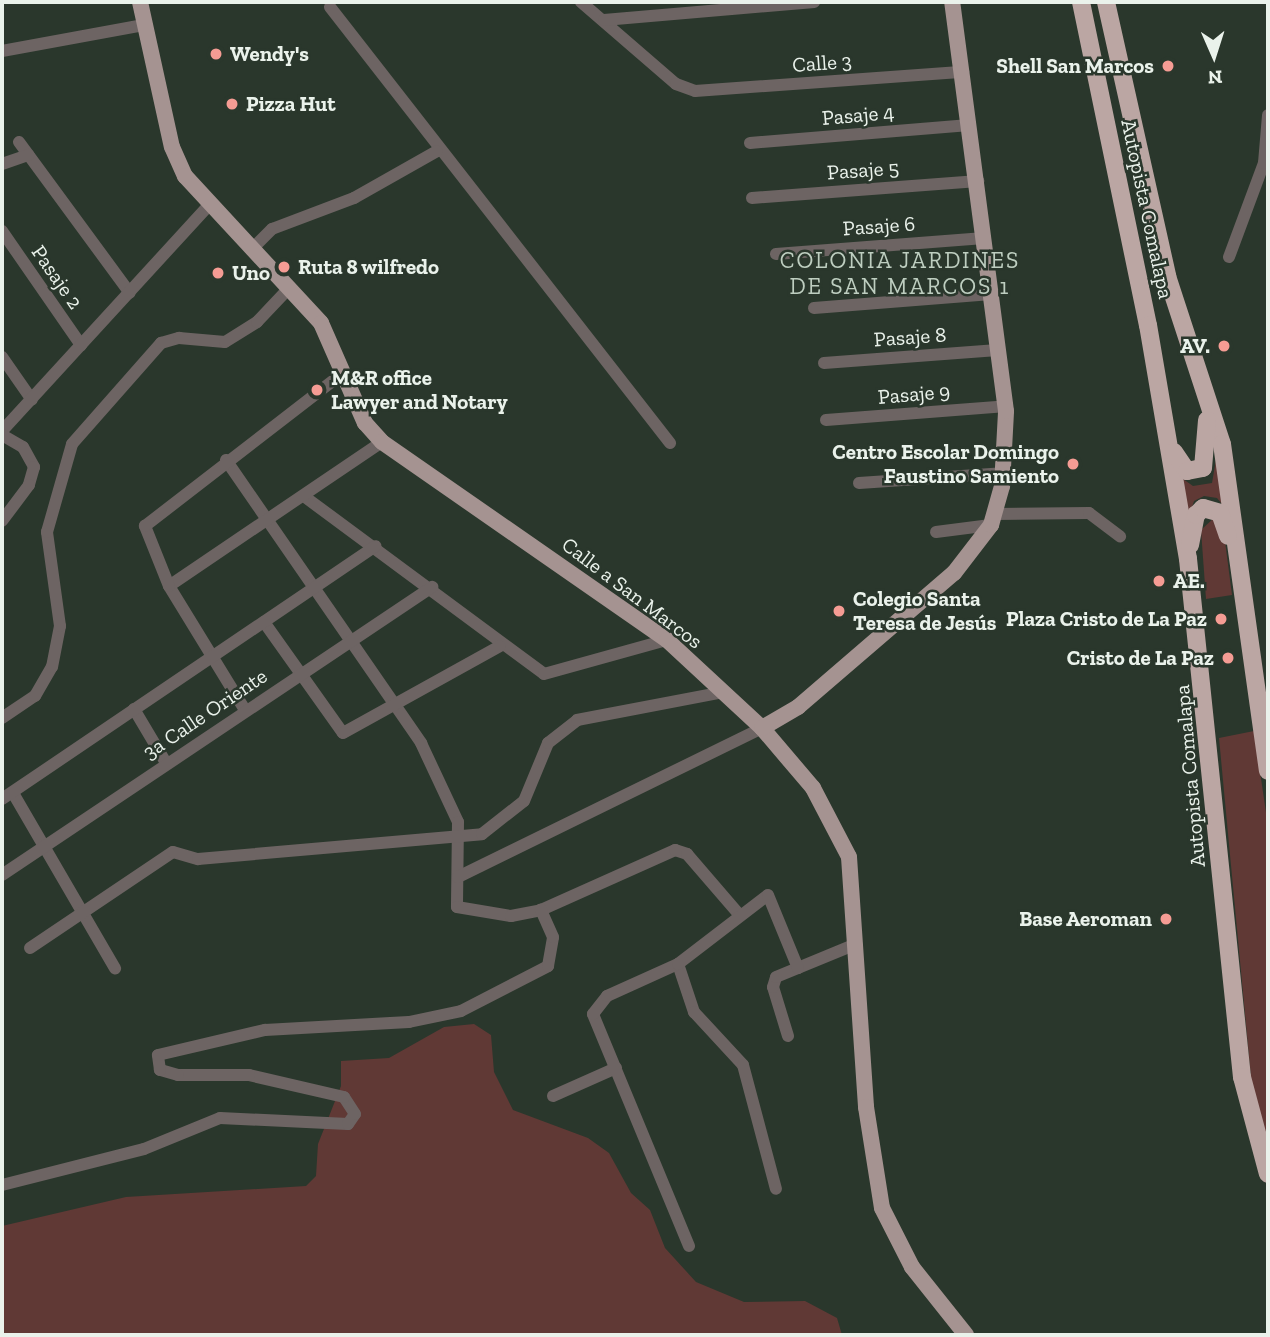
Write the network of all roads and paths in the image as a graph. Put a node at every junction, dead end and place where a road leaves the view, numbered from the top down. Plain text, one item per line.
1 (140, 2) edge
2 (581, 2) edge
3 (814, 2) edge
4 (952, 2) edge
5 (1081, 2) edge
6 (1106, 2) edge
7 (330, 6) dead end
8 (604, 20) junction
9 (144, 25) junction
10 (2, 51) edge
11 (963, 72) junction
12 (1268, 115) edge
13 (970, 125) junction
14 (19, 142) dead end
15 (750, 143) dead end
16 (438, 151) junction
17 (28, 155) junction
18 (1266, 163) edge
19 (2, 164) edge
20 (978, 181) junction
21 (752, 198) dead end
22 (207, 207) junction
23 (2, 231) edge
24 (984, 238) junction
25 (251, 250) junction
26 (776, 254) dead end
27 (1229, 257) dead end
28 (289, 288) junction
29 (130, 293) junction
30 (991, 294) junction
31 (814, 308) dead end
32 (81, 345) junction
33 (998, 350) junction
34 (2, 357) edge
35 (824, 363) dead end
36 (1201, 369) junction
37 (342, 374) junction
38 (32, 400) junction
39 (1006, 406) junction
40 (1163, 411) junction
41 (826, 420) dead end
42 (2, 433) edge
43 (382, 442) junction
44 (670, 443) dead end
45 (226, 460) junction
46 (1006, 473) junction
47 (859, 483) dead end
48 (305, 497) junction
49 (992, 520) junction
50 (2, 521) edge
51 (267, 524) junction
52 (936, 532) dead end
53 (1121, 536) dead end
54 (375, 546) junction
55 (1188, 559) junction
56 (1236, 563) junction
57 (169, 586) junction
58 (432, 587) junction
59 (313, 588) junction
60 (264, 622) junction
61 (667, 640) junction
62 (350, 641) junction
63 (500, 646) junction
64 (210, 657) junction
65 (299, 675) junction
66 (724, 692) junction
67 (394, 708) junction
68 (134, 709) junction
69 (245, 710) junction
70 (2, 718) edge
71 (762, 728) junction
72 (166, 763) junction
73 (1268, 771) edge
74 (5, 797) edge
75 (460, 837) junction
76 (44, 845) junction
77 (2, 875) edge
78 (458, 877) junction
79 (541, 910) junction
80 (81, 913) junction
81 (738, 913) junction
82 (856, 944) junction
83 (30, 948) dead end
84 (678, 964) junction
85 (115, 968) dead end
86 (798, 968) junction
87 (788, 1036) dead end
88 (616, 1068) junction
89 (553, 1096) dead end
90 (1268, 1174) edge
91 (2, 1185) edge
92 (776, 1189) dead end
93 (690, 1246) dead end
94 (966, 1335) edge

1 - 9 main road, Calle a San Marcos
2 - 8 street
3 - 8 street
4 - 11 main road
5 - 40 highway, Autopista Comalapa
6 - 36 highway, Autopista Comalapa
7 - 16 street
8 - 11 street, Calle 3
9 - 10 street
9 - 22 main road, Calle a San Marcos
11 - 13 main road
12 - 18 street
13 - 15 street, Pasaje 4
13 - 20 main road
14 - 17 street
16 - 25 street
16 - 44 street
17 - 19 street
17 - 29 street
18 - 27 street
20 - 21 street, Pasaje 5
20 - 24 main road
22 - 25 main road, Calle a San Marcos
22 - 29 street
23 - 32 street, Pasaje 2
24 - 26 street, Pasaje 6
24 - 30 main road
25 - 28 main road, Calle a San Marcos
28 - 37 main road, Calle a San Marcos
28 - 70 street
29 - 32 street
30 - 31 street
30 - 33 main road
32 - 38 street
33 - 35 street, Pasaje 8
33 - 39 main road
34 - 38 street
36 - 40 highway
36 - 56 highway, Autopista Comalapa
37 - 43 main road, Calle a San Marcos
37 - 45 street
38 - 42 street
39 - 41 street, Pasaje 9
39 - 46 main road
40 - 55 highway, Autopista Comalapa
42 - 50 street
43 - 48 street
43 - 61 main road, Calle a San Marcos
45 - 51 street
45 - 57 street
46 - 47 street
46 - 49 main road
48 - 51 street
48 - 54 street
49 - 52 street
49 - 53 street
49 - 71 main road
51 - 57 street
51 - 59 street
54 - 58 street
54 - 59 street
55 - 56 highway
55 - 90 highway, Autopista Comalapa
56 - 73 highway, Autopista Comalapa
57 - 64 street
58 - 62 street, 3a Calle Oriente
58 - 63 street
59 - 60 street
59 - 62 street
60 - 64 street
60 - 65 street
61 - 63 street
61 - 66 main road, Calle a San Marcos
62 - 65 street, 3a Calle Oriente
62 - 67 street
63 - 67 street
64 - 68 street
64 - 69 street
65 - 67 street
65 - 69 street, 3a Calle Oriente
66 - 71 main road, Calle a San Marcos
66 - 75 street
67 - 75 street
68 - 72 street
68 - 74 street
69 - 72 street, 3a Calle Oriente
71 - 78 street
71 - 82 main road, Calle a San Marcos
72 - 76 street, 3a Calle Oriente
74 - 76 street
75 - 78 street
75 - 80 street
76 - 77 street, 3a Calle Oriente
76 - 80 street
78 - 79 street
79 - 81 street
79 - 91 street
80 - 83 street
80 - 85 street
81 - 84 street
81 - 86 street
82 - 86 street
82 - 94 main road, Calle a San Marcos
84 - 88 street
84 - 92 street
86 - 87 street
88 - 89 street
88 - 93 street

